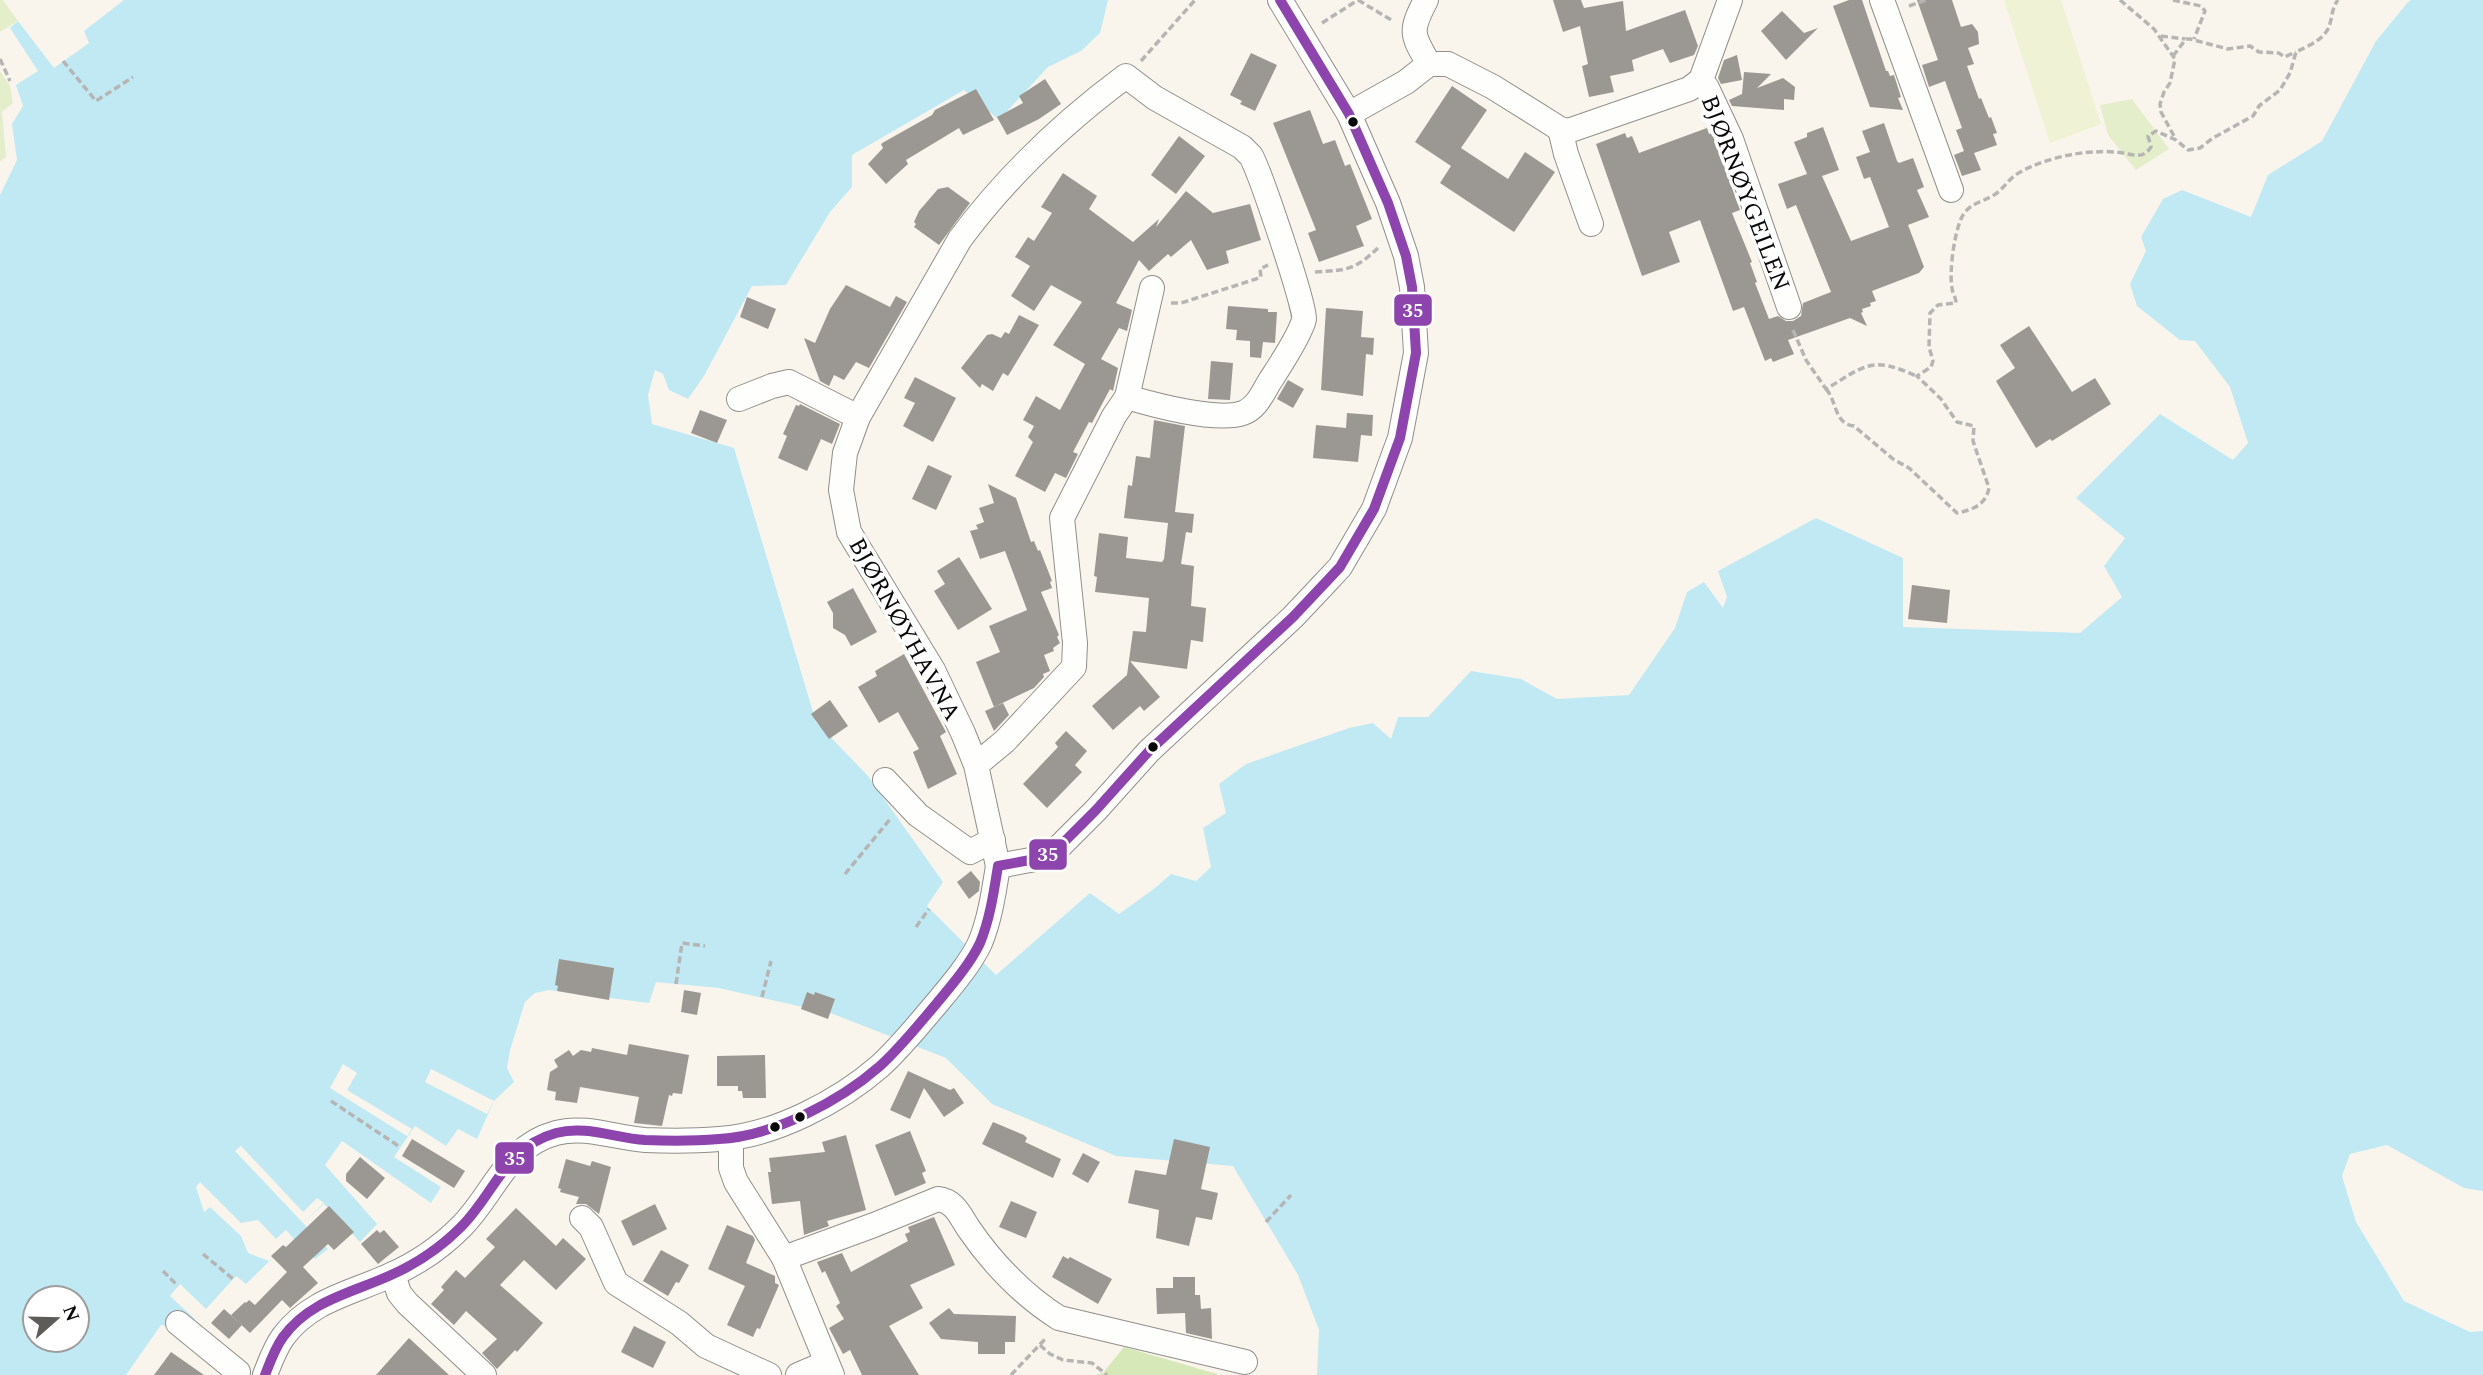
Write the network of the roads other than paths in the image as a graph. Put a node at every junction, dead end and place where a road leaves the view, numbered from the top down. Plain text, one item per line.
1 (1280, 0) edge
2 (1426, 0) edge
3 (1730, 0) edge
4 (1882, 0) edge
5 (1429, 64) junction
6 (1701, 80) junction
7 (1349, 114) junction
8 (1560, 129) junction
9 (1951, 190) dead end
10 (1591, 224) dead end
11 (1152, 288) road end
12 (1789, 307) road end
13 (1127, 397) junction
14 (739, 399) dead end
15 (858, 417) junction
16 (976, 765) junction
17 (885, 780) dead end
18 (993, 840) junction
19 (997, 870) junction
20 (731, 1138) junction
21 (582, 1218) dead end
22 (784, 1258) junction
23 (393, 1274) junction
24 (178, 1323) dead end
25 (1245, 1363) dead end
26 (829, 1369) edge
27 (238, 1372) dead end
28 (265, 1375) edge
29 (484, 1375) edge
30 (769, 1375) edge
31 (798, 1375) edge

1 - 7 street
2 - 5 street
3 - 6 street, BJØRNØYGEILEN
4 - 9 street
5 - 7 street
5 - 8 street
6 - 8 street, BJØRNØYGEILEN
6 - 12 street, BJØRNØYGEILEN
7 - 19 street
8 - 10 street
11 - 13 street
13 - 15 street, BJØRNØYHAVNA
13 - 16 street
14 - 15 street
15 - 16 street, BJØRNØYHAVNA
16 - 18 street, BJØRNØYHAVNA
17 - 18 street
18 - 19 street, BJØRNØYHAVNA
19 - 20 street
20 - 22 street
20 - 23 street
21 - 30 street
22 - 25 street
22 - 26 street
23 - 28 street
23 - 29 street
24 - 27 street
26 - 31 street

